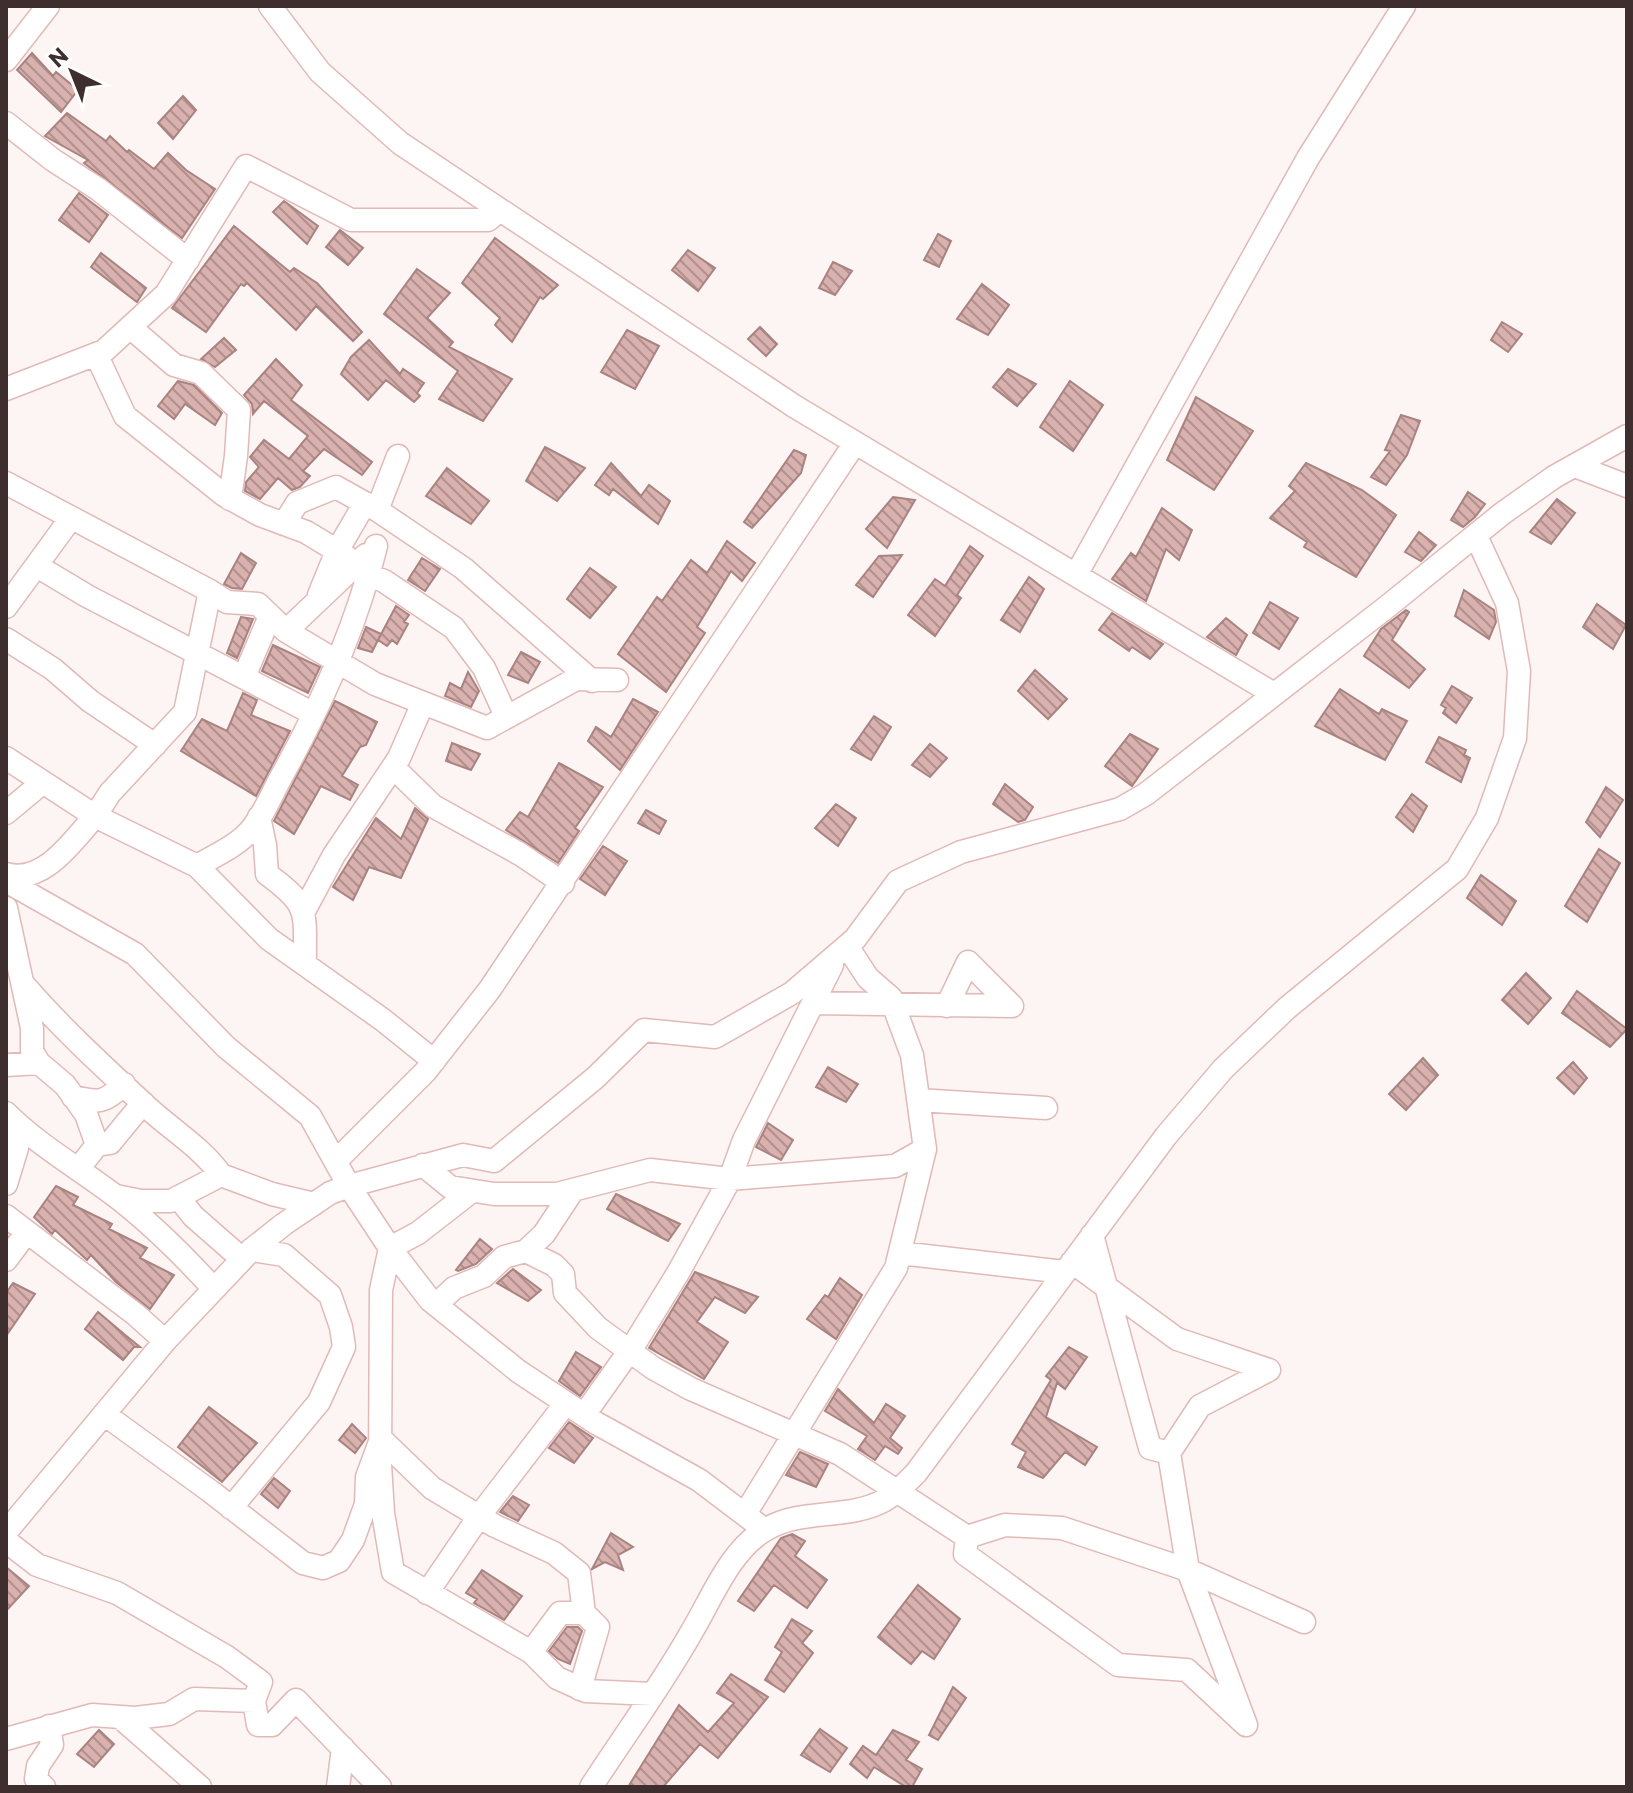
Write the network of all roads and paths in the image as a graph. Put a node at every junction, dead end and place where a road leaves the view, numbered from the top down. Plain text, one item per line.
1 (48, 6) edge
2 (270, 6) edge
3 (1404, 6) edge
4 (6, 60) edge
5 (6, 123) edge
6 (500, 210) junction
7 (188, 260) junction
8 (130, 327) junction
9 (96, 354) junction
10 (6, 389) edge
11 (1627, 436) edge
12 (855, 443) junction
13 (398, 456) dead end
14 (1575, 466) junction
15 (6, 483) edge
16 (1627, 486) edge
17 (230, 499) junction
18 (371, 506) junction
19 (71, 518) junction
20 (284, 524) junction
21 (398, 526) junction
22 (1476, 536) junction
23 (337, 551) junction
24 (37, 566) junction
25 (362, 570) junction
26 (1076, 575) junction
27 (210, 591) junction
28 (315, 604) junction
29 (6, 607) edge
30 (278, 624) junction
31 (6, 639) edge
32 (197, 653) junction
33 (337, 662) junction
34 (244, 677) junction
35 (617, 680) dead end
36 (592, 681) junction
37 (1274, 694) junction
38 (423, 703) junction
39 (314, 714) junction
40 (506, 716) junction
41 (155, 745) junction
42 (6, 758) edge
43 (393, 767) junction
44 (42, 783) junction
45 (6, 813) edge
46 (95, 816) junction
47 (259, 817) junction
48 (197, 866) junction
49 (6, 874) edge
50 (6, 881) edge
51 (563, 883) junction
52 (6, 908) edge
53 (304, 911) junction
54 (840, 952) junction
55 (305, 964) junction
56 (13, 986) edge
57 (813, 1003) junction
58 (893, 1004) junction
59 (947, 1006) dead end
60 (434, 1061) junction
61 (39, 1063) junction
62 (6, 1065) edge
63 (124, 1084) junction
64 (73, 1097) junction
65 (918, 1100) junction
66 (143, 1103) junction
67 (1046, 1108) dead end
68 (12, 1119) edge
69 (97, 1145) junction
70 (925, 1149) junction
71 (336, 1161) junction
72 (423, 1165) junction
73 (78, 1169) junction
74 (221, 1175) junction
75 (730, 1179) junction
76 (6, 1184) edge
77 (349, 1186) junction
78 (573, 1190) junction
79 (472, 1191) junction
80 (116, 1196) junction
81 (178, 1197) junction
82 (314, 1204) junction
83 (6, 1216) edge
84 (27, 1232) junction
85 (1092, 1235) junction
86 (390, 1248) junction
87 (526, 1251) junction
88 (900, 1253) junction
89 (247, 1255) junction
90 (6, 1260) edge
91 (1068, 1267) junction
92 (1105, 1285) junction
93 (214, 1289) junction
94 (436, 1305) junction
95 (165, 1341) junction
96 (629, 1350) junction
97 (575, 1409) junction
98 (104, 1414) junction
99 (794, 1433) junction
100 (381, 1439) junction
101 (1169, 1453) junction
102 (898, 1491) junction
103 (17, 1503) edge
104 (231, 1508) junction
105 (745, 1514) junction
106 (480, 1515) junction
107 (765, 1530) junction
108 (6, 1532) edge
109 (967, 1537) junction
110 (6, 1541) edge
111 (1188, 1570) junction
112 (427, 1593) junction
113 (584, 1613) junction
114 (1304, 1622) dead end
115 (531, 1652) junction
116 (580, 1689) junction
117 (652, 1694) junction
118 (254, 1701) junction
119 (120, 1717) junction
120 (49, 1726) junction
121 (6, 1739) edge
122 (343, 1748) junction
123 (44, 1787) edge
124 (200, 1787) edge
125 (338, 1787) edge
126 (380, 1787) edge
127 (591, 1787) edge

1 - 4 street
2 - 6 street
3 - 26 street
5 - 7 street
6 - 7 street
6 - 12 street
7 - 8 street
8 - 9 street
8 - 17 street
9 - 10 street
9 - 17 street
11 - 14 street
12 - 26 street
12 - 51 street
13 - 18 street
14 - 16 street
14 - 22 street
15 - 19 street
17 - 20 street
18 - 20 street
18 - 21 street
18 - 23 street
19 - 24 street
19 - 27 street
20 - 23 street
21 - 25 street
21 - 36 street
22 - 37 street
22 - 85 street
23 - 25 street
23 - 28 street
24 - 29 street
24 - 32 street
25 - 28 street
25 - 33 street
25 - 40 street
26 - 37 street
27 - 30 street
27 - 32 street
28 - 30 street
30 - 33 street
30 - 34 street
31 - 41 street
32 - 34 street
32 - 41 street
33 - 38 street
33 - 39 street
34 - 39 street
35 - 36 street
36 - 40 street
37 - 54 street
38 - 40 street
38 - 43 street
39 - 47 street
41 - 46 street
42 - 44 street
43 - 51 street
43 - 53 street
44 - 45 street
44 - 46 street
46 - 48 street
46 - 49 street
47 - 48 street
47 - 53 street
48 - 55 street
50 - 71 street
51 - 60 street
52 - 56 street
53 - 55 street
54 - 57 street
54 - 58 street
54 - 72 street
55 - 60 street
56 - 61 street
56 - 63 street
57 - 58 street
57 - 75 street
58 - 59 street
58 - 65 street
60 - 71 street
61 - 62 street
61 - 64 street
63 - 64 street
63 - 66 street
64 - 69 street
65 - 67 street
65 - 70 street
66 - 69 street
66 - 74 street
68 - 73 street
68 - 76 street
69 - 73 street
70 - 75 street
70 - 88 street
71 - 77 street
72 - 77 street
72 - 79 street
73 - 80 street
74 - 81 street
74 - 82 street
75 - 78 street
75 - 96 street
77 - 82 street
77 - 86 street
78 - 79 street
78 - 87 street
79 - 86 street
80 - 81 street
80 - 93 street
81 - 89 street
82 - 89 street
83 - 84 street
84 - 90 street
84 - 95 street
85 - 91 street
85 - 92 street
86 - 94 street
86 - 100 street
87 - 94 street
87 - 96 street
88 - 91 street
88 - 99 street
89 - 93 street
89 - 104 street
91 - 92 street
91 - 102 street
92 - 101 street
92 - 101 street
93 - 95 street
94 - 97 street
95 - 98 street
96 - 97 street
96 - 99 street
97 - 105 street
97 - 106 street
98 - 103 street
98 - 104 street
99 - 102 street
99 - 105 street
100 - 104 street
100 - 106 street
100 - 112 street
101 - 111 street
102 - 107 street
102 - 109 street
103 - 108 street
105 - 107 street
106 - 112 street
106 - 113 street
107 - 117 street
109 - 111 street
109 - 111 street
110 - 118 street
111 - 114 street
112 - 115 street
113 - 115 street
113 - 116 street
115 - 116 street
116 - 117 street
117 - 127 street
118 - 119 street
118 - 122 street
119 - 120 street
119 - 124 street
120 - 121 street
120 - 123 street
122 - 125 street
122 - 126 street

